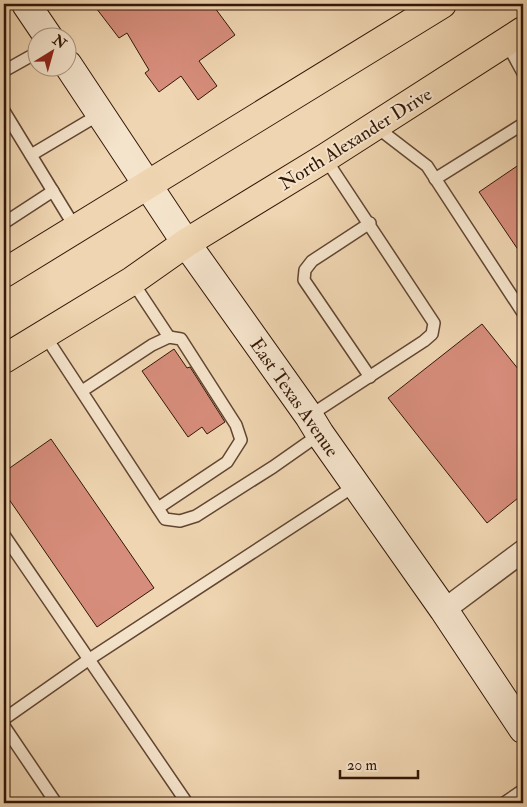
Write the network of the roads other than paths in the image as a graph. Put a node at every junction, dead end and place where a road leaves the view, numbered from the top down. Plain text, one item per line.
1 (26, 4) edge
2 (442, 4) edge
3 (42, 28) edge
4 (515, 37) edge
5 (28, 58) edge
6 (4, 71) edge
7 (523, 73) edge
8 (76, 78) edge
9 (4, 111) edge
10 (100, 114) junction
11 (523, 124) edge
12 (375, 126) junction
13 (31, 155) junction
14 (325, 158) junction
15 (435, 178) junction
16 (148, 185) junction
17 (53, 191) junction
18 (4, 223) edge
19 (370, 223) junction
20 (76, 229) junction
21 (186, 243) junction
22 (4, 273) edge
23 (132, 281) junction
24 (523, 313) edge
25 (44, 334) junction
26 (169, 338) junction
27 (4, 359) edge
28 (370, 377) junction
29 (82, 391) junction
30 (315, 425) junction
31 (356, 485) junction
32 (158, 508) junction
33 (4, 535) edge
34 (523, 551) edge
35 (444, 610) junction
36 (88, 660) junction
37 (4, 719) edge
38 (4, 726) edge
39 (523, 728) edge
40 (523, 790) edge
41 (56, 803) edge
42 (187, 803) edge
43 (504, 803) edge

1 - 3 street
2 - 16 main road
4 - 7 lane
4 - 12 main road, North Alexander Drive
5 - 6 lane
8 - 10 street, East Texas Avenue
9 - 13 lane
10 - 13 lane
10 - 16 street, East Texas Avenue
11 - 15 lane
12 - 14 main road, North Alexander Drive
12 - 15 lane
13 - 17 lane
14 - 19 lane
14 - 21 main road, North Alexander Drive
15 - 24 lane
16 - 20 main road
16 - 21 street, East Texas Avenue
17 - 18 lane
17 - 20 lane
19 - 28 lane
19 - 28 lane
20 - 22 main road
21 - 23 main road, North Alexander Drive
21 - 30 street, East Texas Avenue
23 - 25 main road, North Alexander Drive
23 - 26 lane
25 - 27 main road, North Alexander Drive
25 - 29 lane
26 - 29 lane
26 - 32 lane
28 - 30 lane
29 - 32 lane
30 - 31 street, East Texas Avenue
30 - 32 lane
31 - 35 street, East Texas Avenue
31 - 36 lane
33 - 36 lane
34 - 35 street
35 - 39 street, East Texas Avenue
36 - 37 lane
36 - 42 lane
38 - 41 lane
40 - 43 lane

